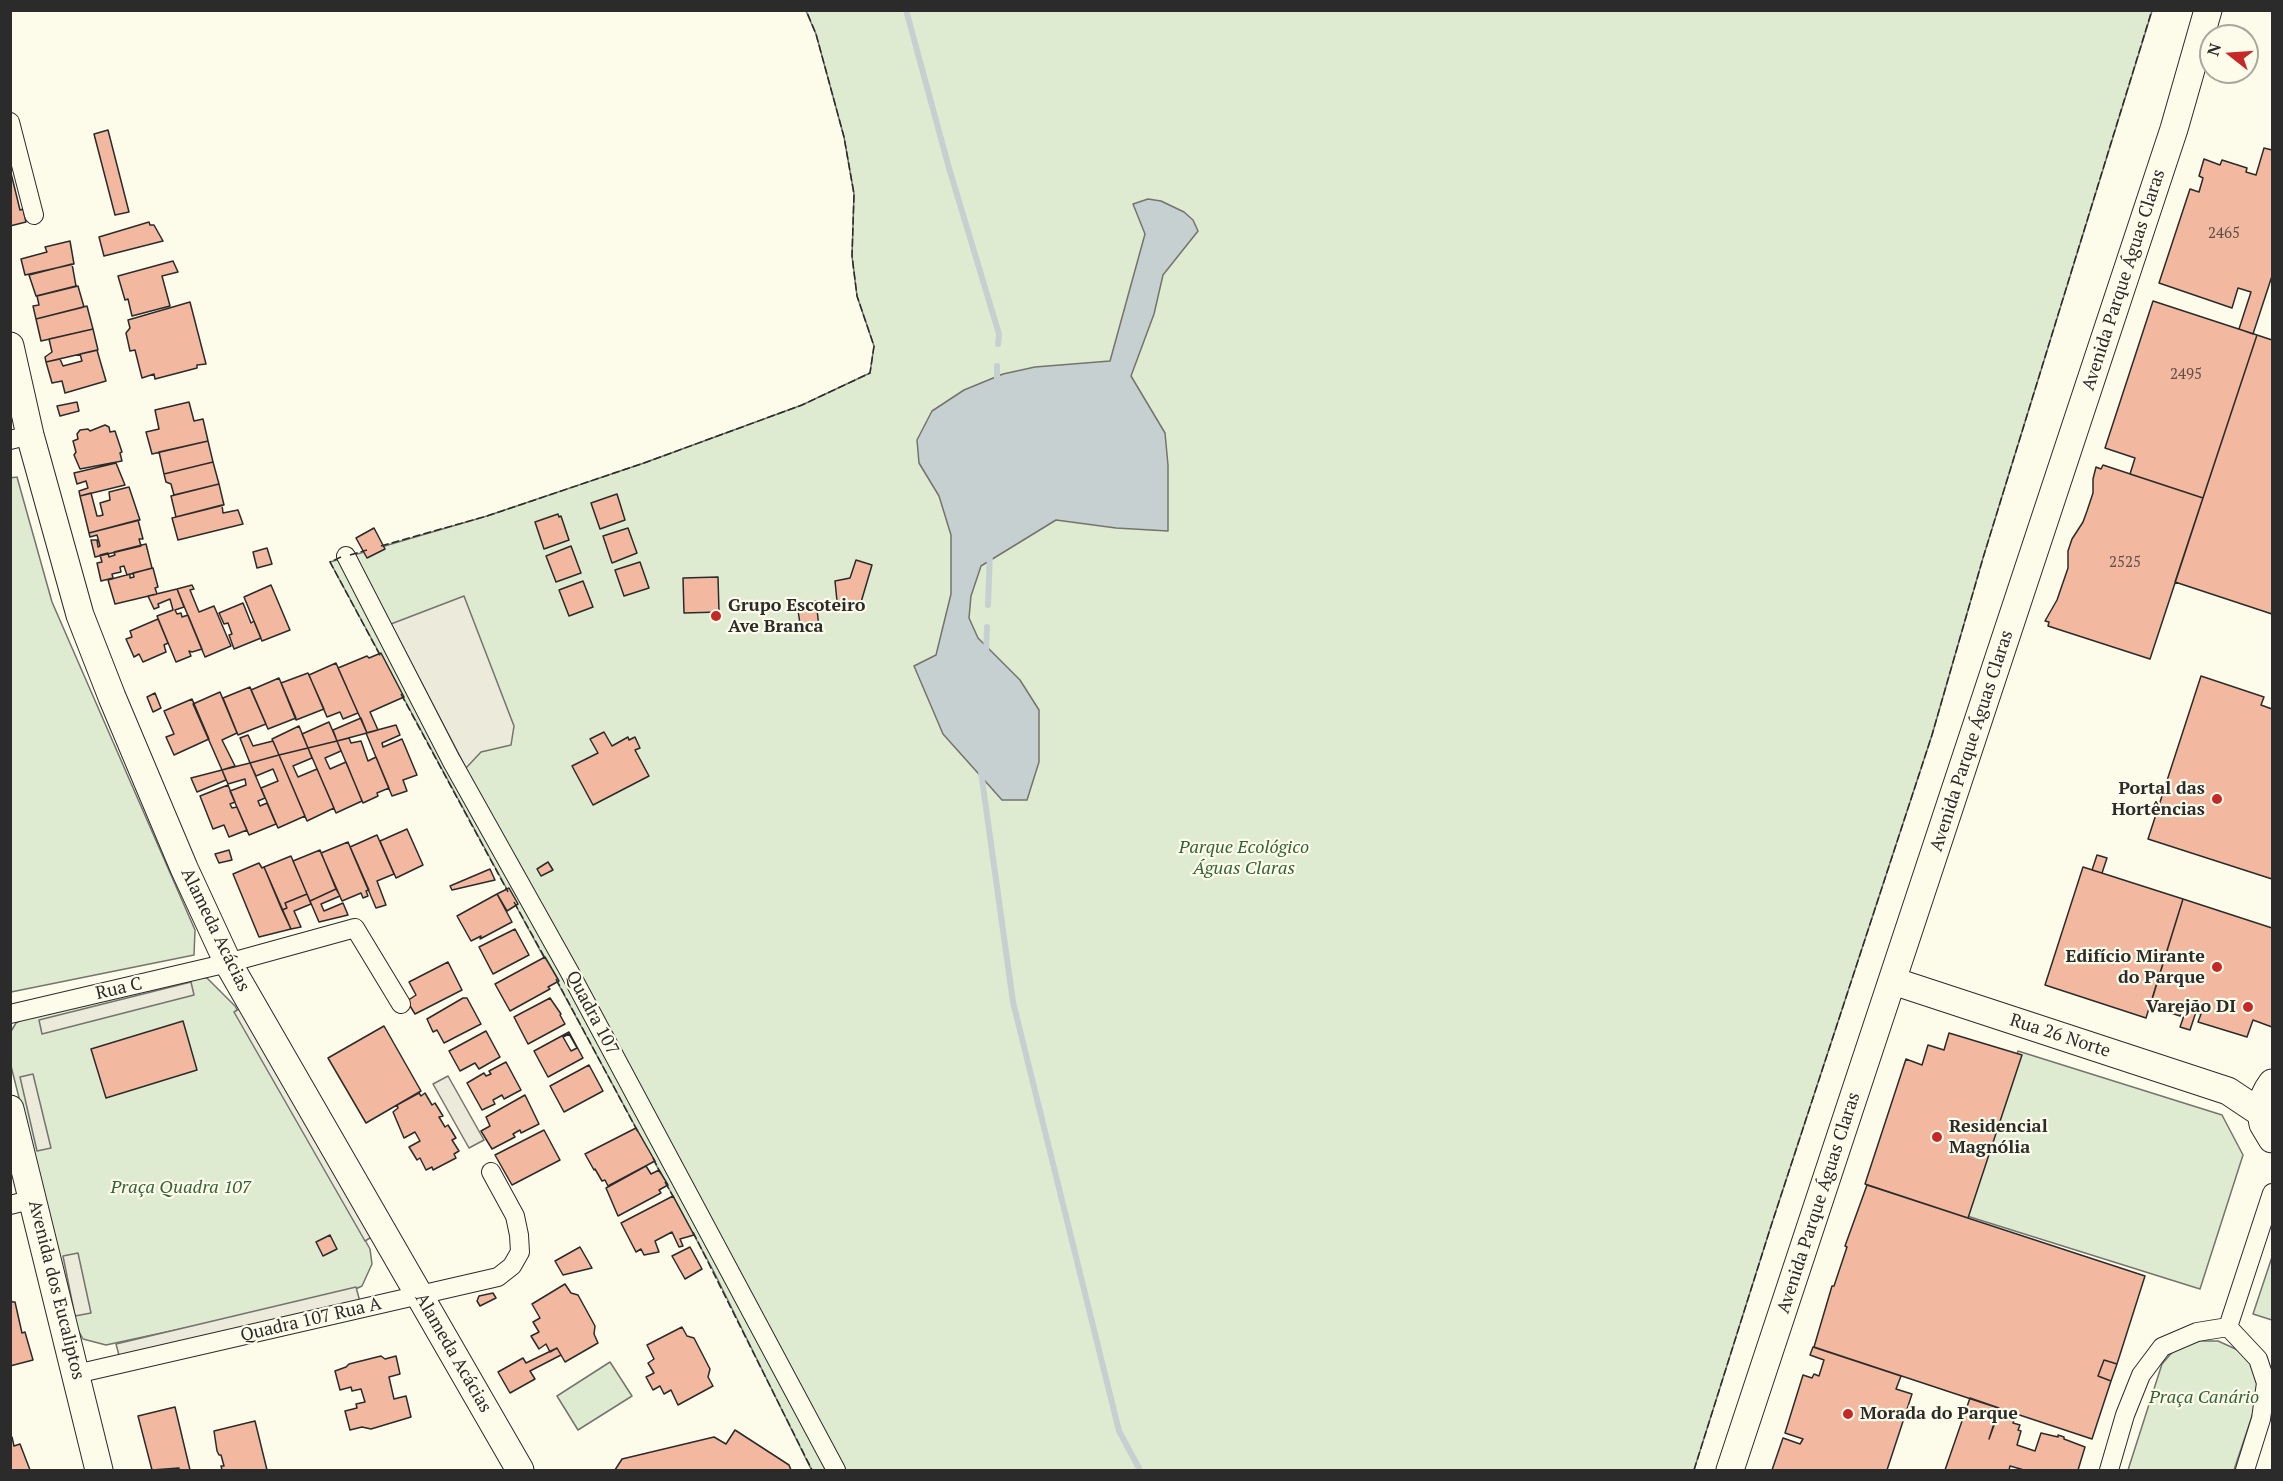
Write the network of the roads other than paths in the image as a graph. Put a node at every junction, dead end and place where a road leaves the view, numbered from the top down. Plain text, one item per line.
1 (2208, 10) edge
2 (10, 122) edge
3 (34, 215) dead end
4 (10, 346) edge
5 (20, 437) edge
6 (346, 556) dead end
7 (228, 963) junction
8 (1893, 981) junction
9 (401, 1004) dead end
10 (10, 1014) edge
11 (2267, 1095) edge
12 (10, 1109) edge
13 (2272, 1138) edge
14 (491, 1172) dead end
15 (2272, 1193) edge
16 (22, 1202) edge
17 (420, 1295) junction
18 (2228, 1327) junction
19 (76, 1374) junction
20 (99, 1470) edge
21 (520, 1470) edge
22 (836, 1470) edge
23 (1730, 1470) edge
24 (2109, 1470) edge
25 (2245, 1470) edge

1 - 8 street, Avenida Parque Águas Claras
2 - 3 street
4 - 5 street, Alameda Acácias
5 - 7 street, Alameda Acácias
6 - 22 street, Quadra 107
7 - 9 street, Rua C
7 - 10 street, Rua C
7 - 17 street, Alameda Acácias
8 - 11 street, Rua 26 Norte
8 - 23 street, Avenida Parque Águas Claras
11 - 13 street
12 - 16 street, Avenida dos Eucaliptos
14 - 17 street, Quadra 107 Rua A
15 - 18 street
16 - 19 street, Avenida dos Eucaliptos
17 - 19 street, Quadra 107 Rua A
17 - 21 street, Alameda Acácias
18 - 24 street
18 - 25 street
19 - 20 street, Avenida dos Eucaliptos

